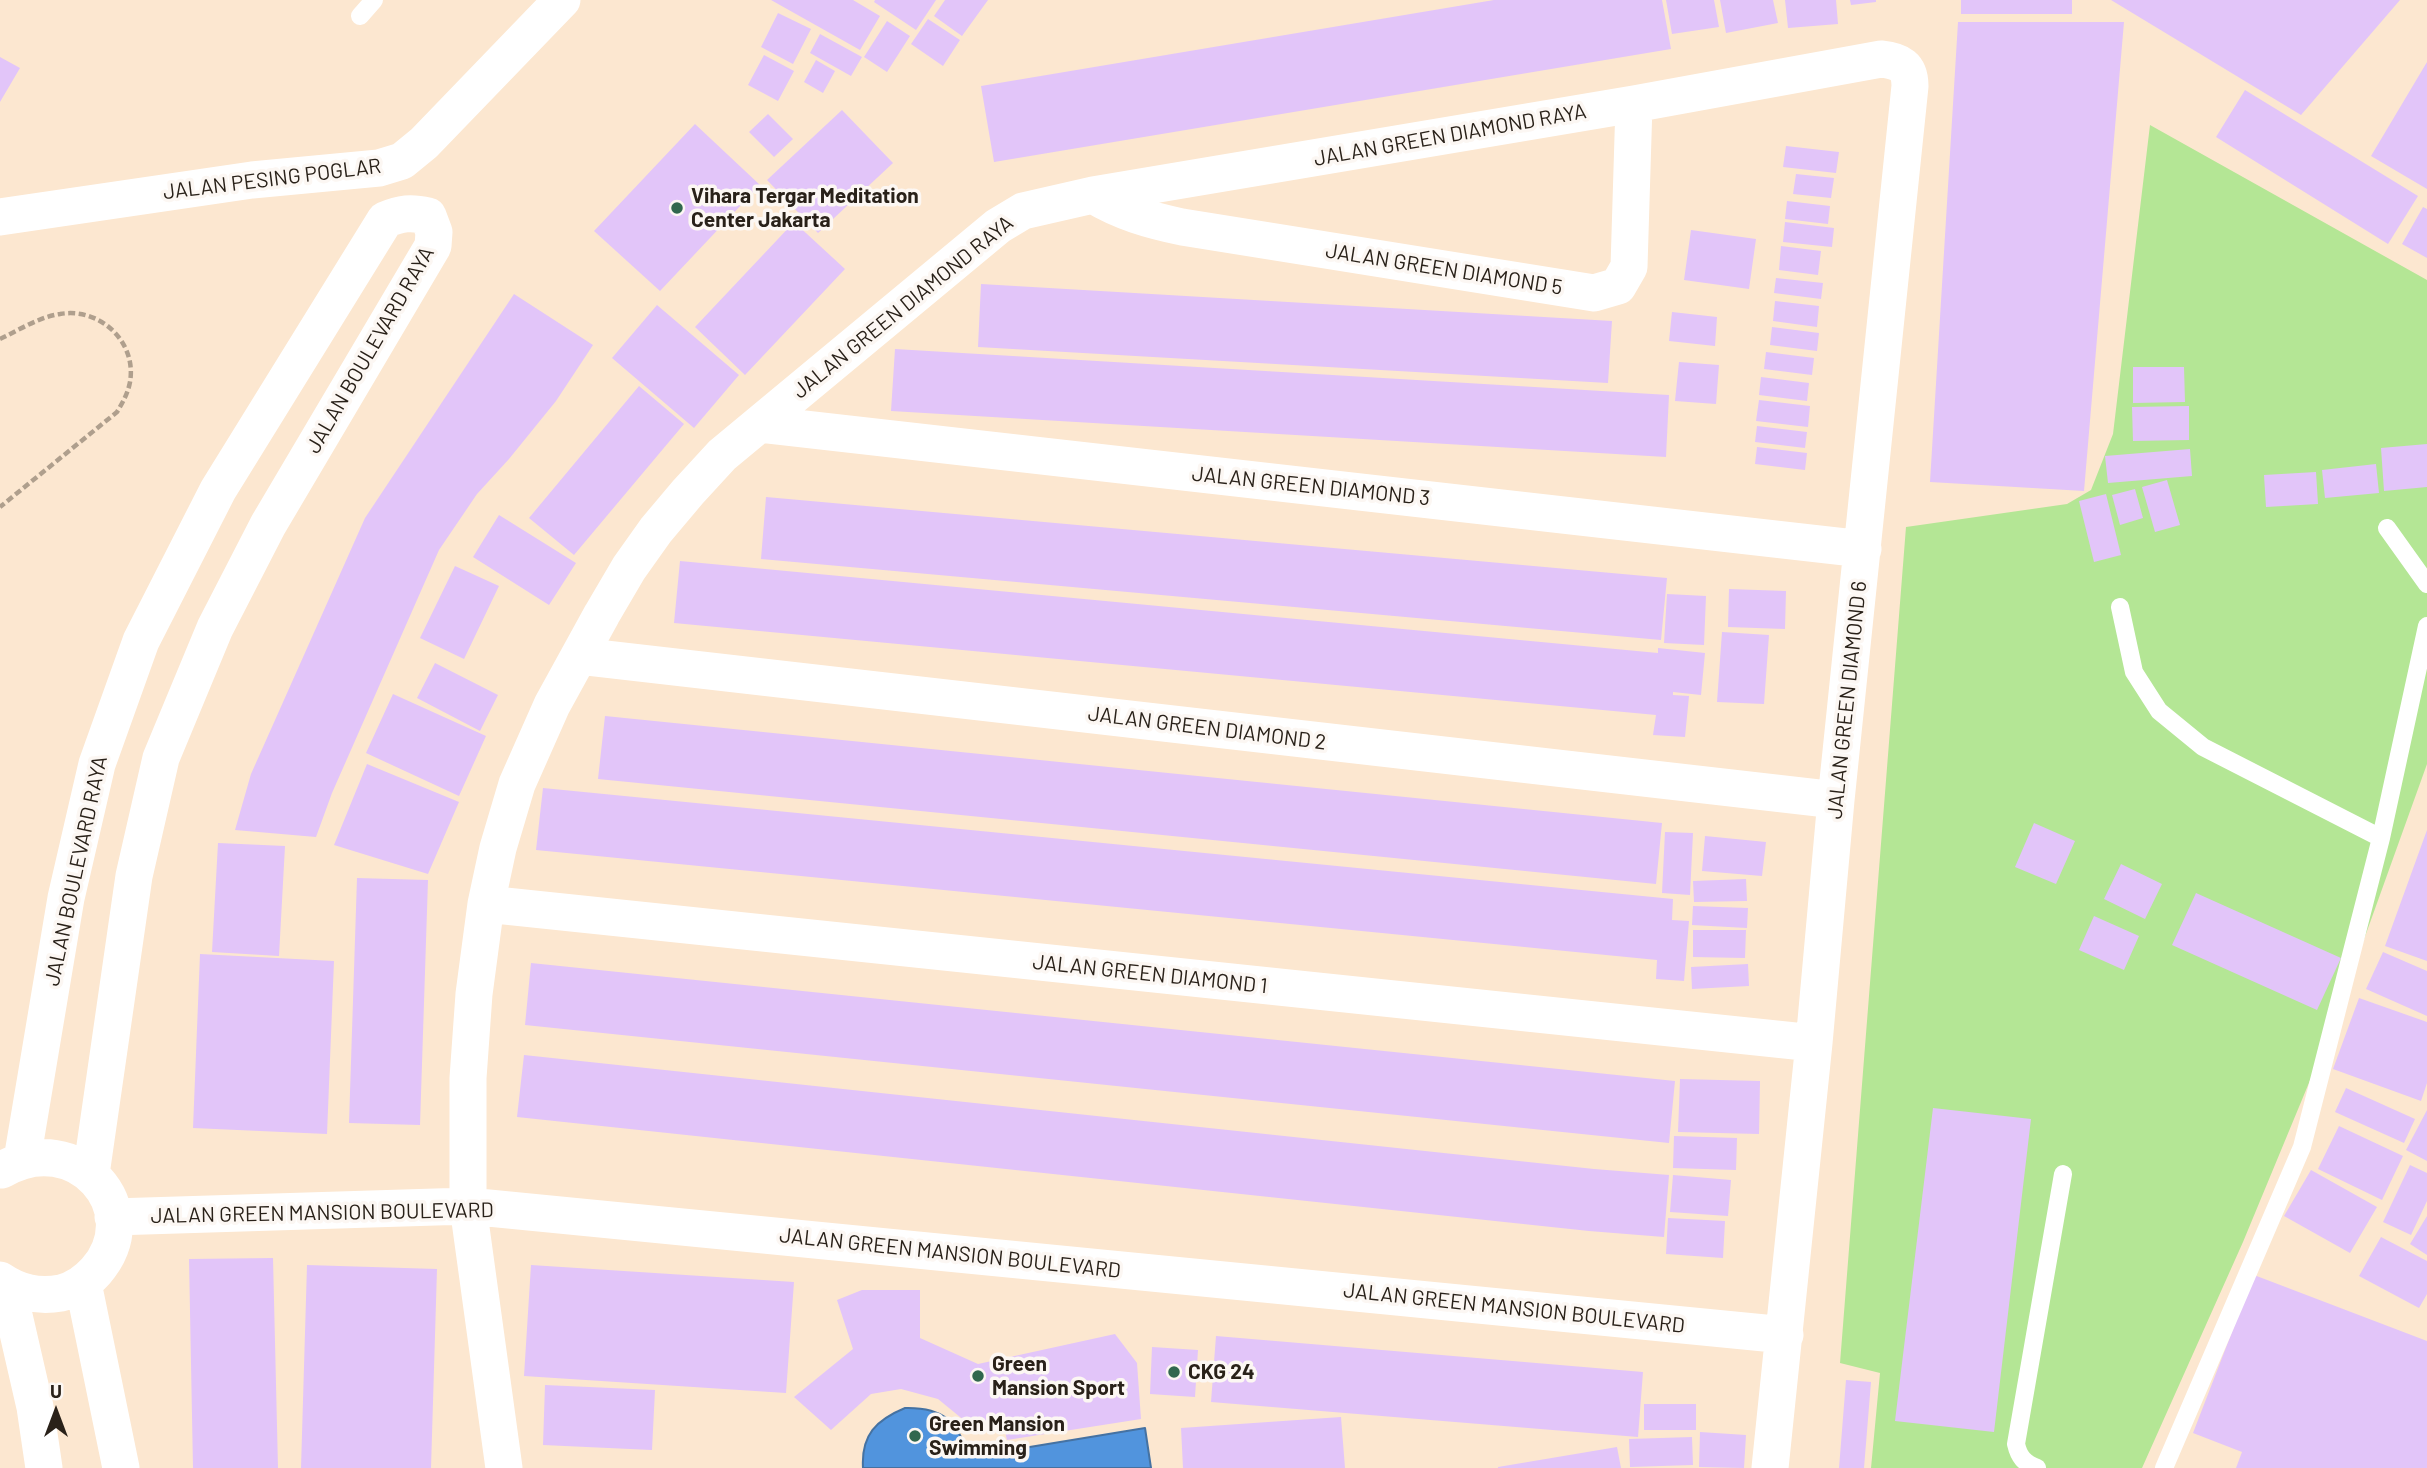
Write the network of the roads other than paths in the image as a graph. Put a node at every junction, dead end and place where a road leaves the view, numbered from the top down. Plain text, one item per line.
1 (374, 0) edge
2 (562, 0) edge
3 (360, 16) dead end
4 (1905, 66) joint
5 (1633, 104) junction
6 (1093, 195) junction
7 (0, 217) edge
8 (760, 424) junction
9 (2387, 528) dead end
10 (1863, 549) junction
11 (2427, 584) edge
12 (2120, 607) dead end
13 (2427, 626) edge
14 (579, 656) junction
15 (1836, 800) junction
16 (2381, 838) junction
17 (486, 904) junction
18 (1814, 1043) junction
19 (11, 1165) edge
20 (91, 1174) junction
21 (2063, 1174) dead end
22 (468, 1206) junction
23 (113, 1217) junction
24 (4, 1282) edge
25 (83, 1283) junction
26 (1786, 1335) junction
27 (44, 1468) edge
28 (121, 1468) edge
29 (504, 1468) edge
30 (1770, 1468) edge
31 (2037, 1468) edge
32 (2164, 1468) edge

1 - 3 lane
2 - 7 street, JALAN PESING POGLAR
4 - 5 street, JALAN GREEN DIAMOND RAYA
4 - 10 street, JALAN GREEN DIAMOND 6
5 - 6 street, JALAN GREEN DIAMOND RAYA
5 - 6 street, JALAN GREEN DIAMOND 5
6 - 8 street, JALAN GREEN DIAMOND RAYA
8 - 10 street, JALAN GREEN DIAMOND 3
8 - 14 street, JALAN GREEN DIAMOND RAYA
9 - 11 lane
10 - 15 street, JALAN GREEN DIAMOND 6
12 - 16 lane
13 - 16 lane
14 - 15 street, JALAN GREEN DIAMOND 2
14 - 17 street, JALAN GREEN DIAMOND RAYA
15 - 18 street, JALAN GREEN DIAMOND 6
16 - 32 lane
17 - 18 street, JALAN GREEN DIAMOND 1
17 - 22 street, JALAN GREEN DIAMOND RAYA
18 - 26 street, JALAN GREEN DIAMOND 6
19 - 20 street
19 - 20 street, JALAN BOULEVARD RAYA
20 - 23 street
21 - 31 lane
22 - 23 street, JALAN GREEN MANSION BOULEVARD
22 - 26 street, JALAN GREEN MANSION BOULEVARD
22 - 29 street, JALAN GREEN DIAMOND RAYA
23 - 25 street
24 - 25 street
24 - 27 street
25 - 28 street
26 - 30 street, JALAN GREEN DIAMOND 6

